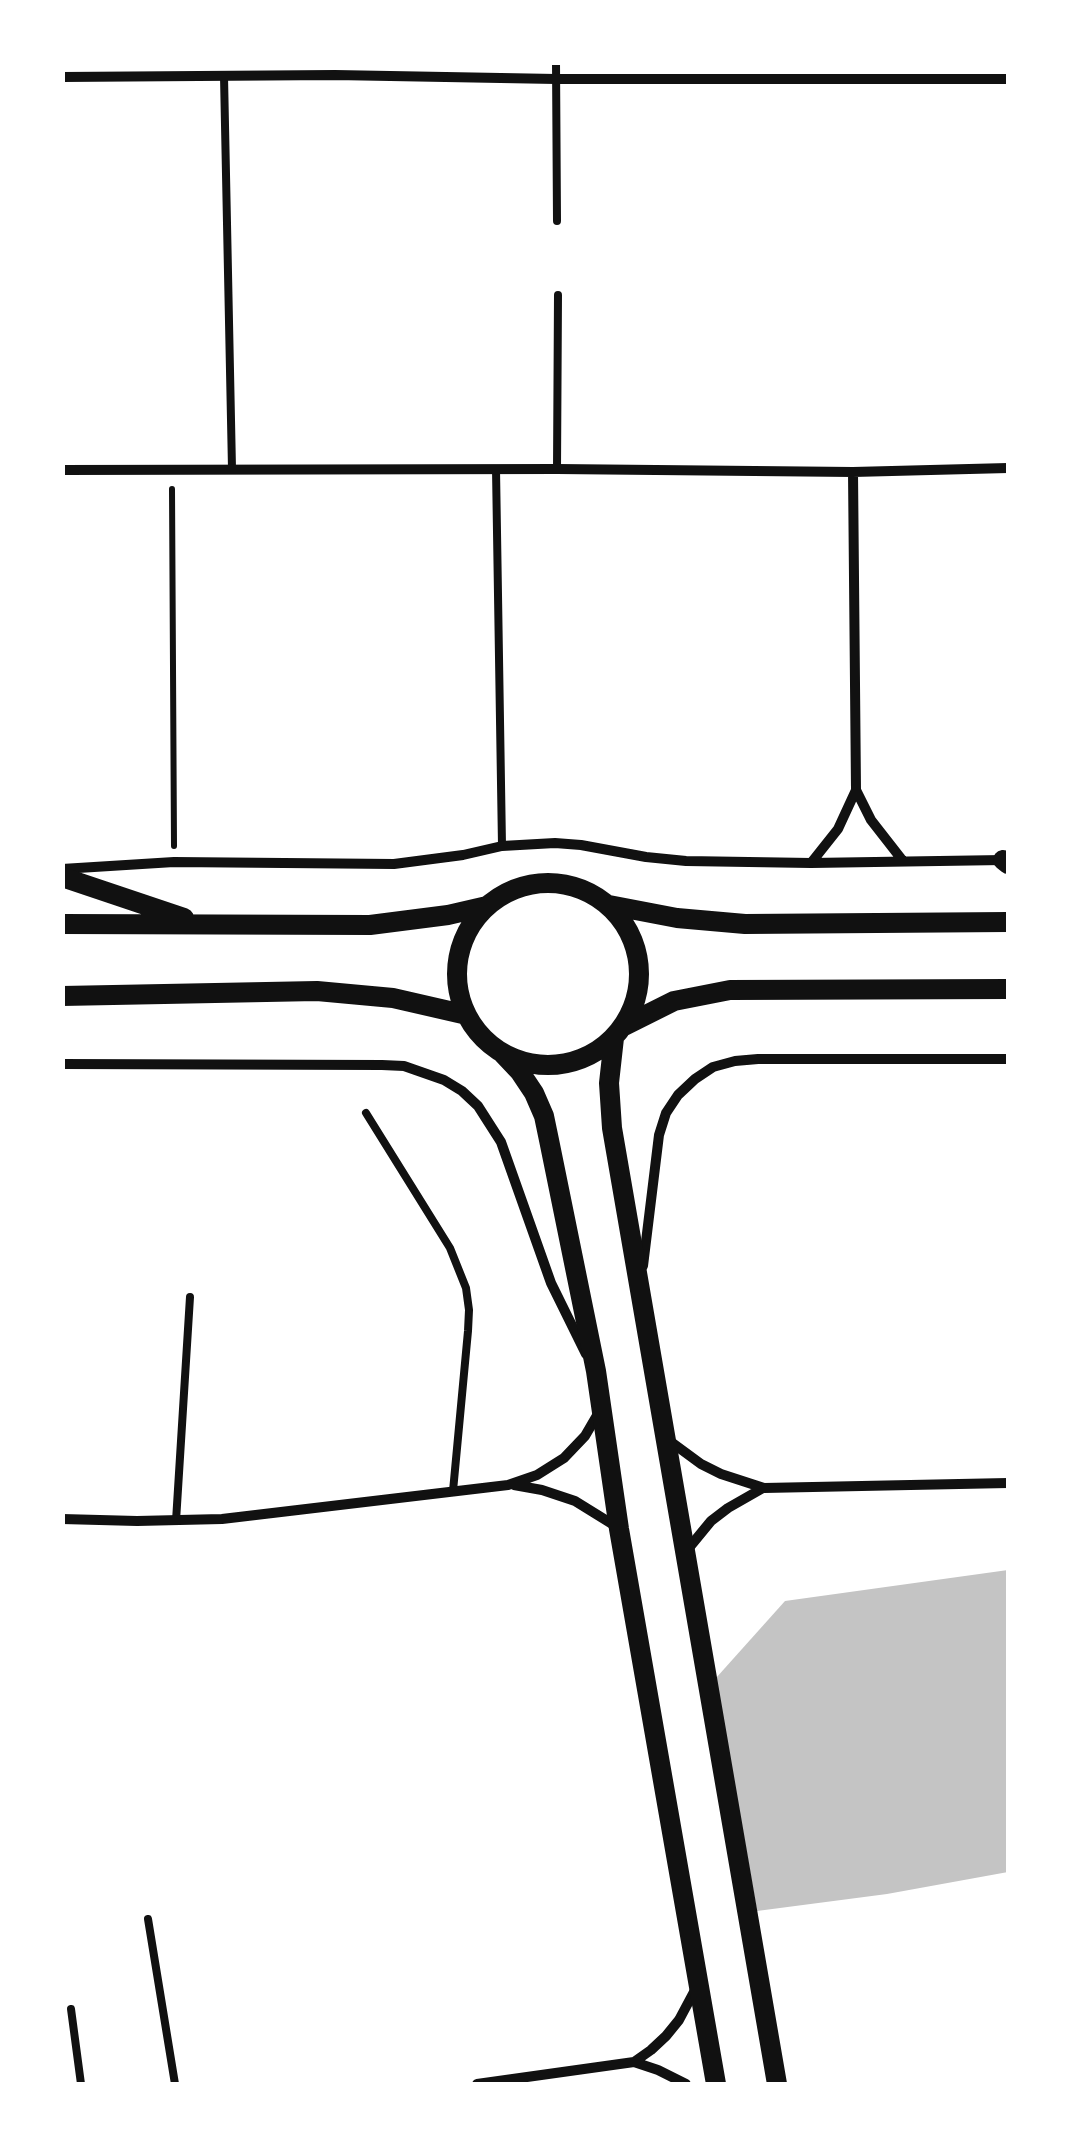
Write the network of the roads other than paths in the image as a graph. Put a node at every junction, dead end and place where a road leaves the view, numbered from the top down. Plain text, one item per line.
1 (335, 62) edge
2 (556, 62) edge
3 (334, 75) junction
4 (224, 76) junction
5 (62, 77) edge
6 (556, 79) junction
7 (1008, 79) edge
8 (557, 221) dead end
9 (558, 295) dead end
10 (496, 468) junction
11 (557, 468) junction
12 (1008, 468) edge
13 (232, 469) junction
14 (62, 470) edge
15 (853, 472) junction
16 (856, 790) junction
17 (502, 846) junction
18 (903, 862) junction
19 (1007, 862) edge
20 (811, 863) junction
21 (62, 869) edge
22 (62, 877) edge
23 (609, 905) junction
24 (487, 906) junction
25 (1008, 922) edge
26 (62, 924) edge
27 (200, 924) junction
28 (1008, 990) edge
29 (62, 996) edge
30 (467, 1016) junction
31 (618, 1033) junction
32 (503, 1054) junction
33 (1008, 1059) edge
34 (62, 1064) edge
35 (366, 1113) dead end
36 (640, 1292) junction
37 (190, 1297) dead end
38 (596, 1371) junction
39 (601, 1409) junction
40 (665, 1438) junction
41 (1008, 1483) edge
42 (508, 1485) junction
43 (764, 1488) junction
44 (453, 1491) junction
45 (62, 1520) edge
46 (176, 1521) junction
47 (619, 1528) junction
48 (685, 1553) junction
49 (148, 1920) dead end
50 (698, 1984) junction
51 (71, 2009) dead end
52 (634, 2062) junction
53 (81, 2084) edge
54 (175, 2084) edge
55 (477, 2084) edge
56 (686, 2084) edge
57 (716, 2084) edge
58 (777, 2084) edge

1 - 3 street
2 - 6 lane
3 - 4 street
3 - 6 street
4 - 5 street
4 - 13 lane
6 - 7 street
6 - 8 lane
9 - 11 lane
10 - 11 street
10 - 13 street
10 - 17 lane
11 - 15 street
12 - 15 street
13 - 14 street
15 - 16 street
16 - 18 street
16 - 20 street
17 - 20 street
17 - 21 street
18 - 19 street
18 - 20 street
22 - 27 main road
23 - 24 main road
23 - 25 main road
23 - 31 main road
24 - 27 main road
24 - 30 main road
26 - 27 main road
28 - 31 main road
29 - 30 main road
30 - 32 main road
31 - 32 main road
31 - 36 main road
32 - 38 main road
33 - 36 street
34 - 38 street
35 - 44 lane
36 - 40 main road
37 - 46 lane
38 - 39 main road
39 - 42 street
39 - 47 main road
40 - 43 street
40 - 48 main road
41 - 43 street
42 - 44 street
42 - 47 street
43 - 48 street
44 - 46 street
45 - 46 street
47 - 50 main road
48 - 58 main road
49 - 54 lane
50 - 52 street
50 - 57 main road
51 - 53 lane
52 - 55 street
52 - 56 street

